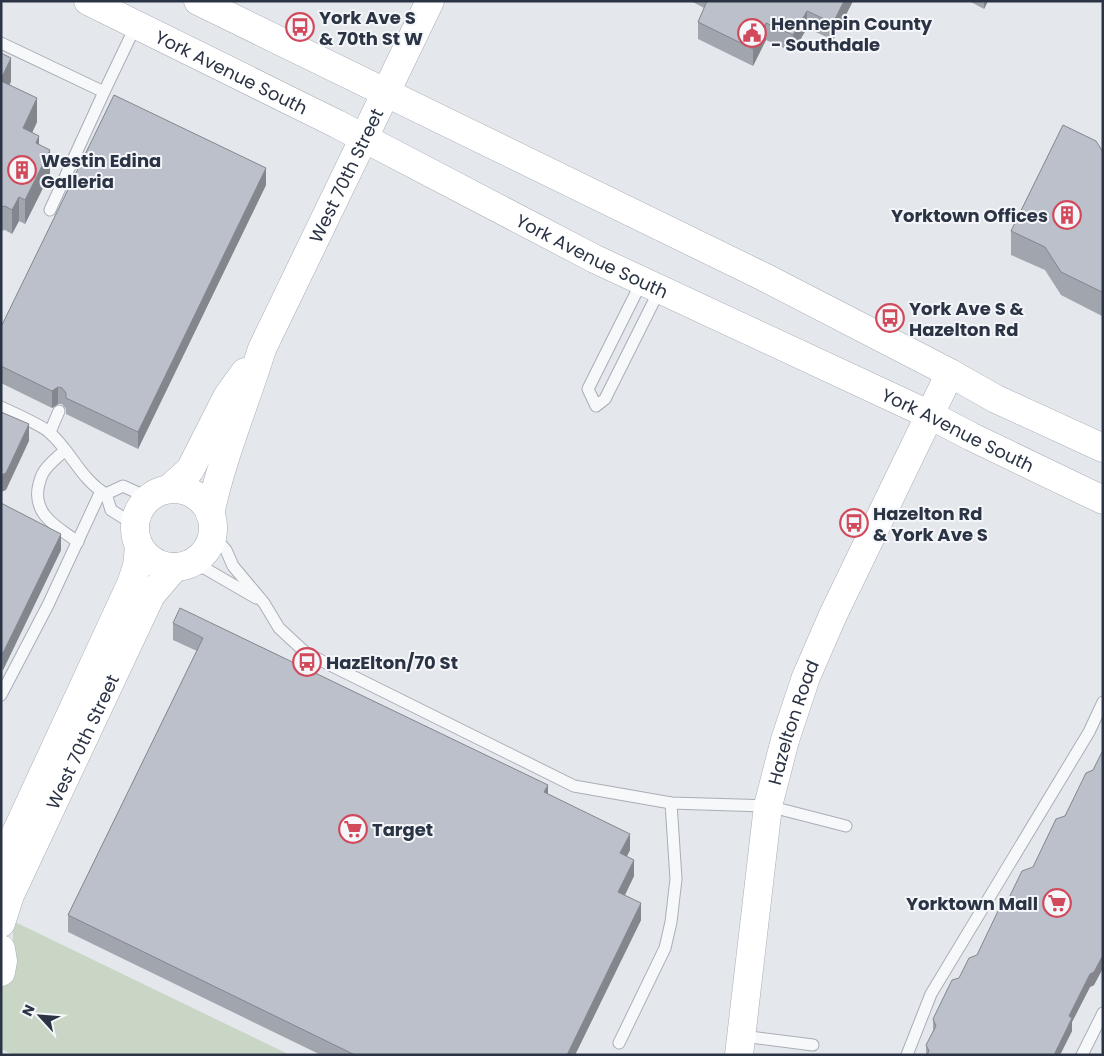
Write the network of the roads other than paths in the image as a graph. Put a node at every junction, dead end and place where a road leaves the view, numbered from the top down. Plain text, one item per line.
1 (88, 1) edge
2 (198, 1) edge
3 (430, 1) edge
4 (136, 25) junction
5 (1, 43) edge
6 (104, 92) junction
7 (386, 92) junction
8 (363, 138) junction
9 (50, 210) dead end
10 (651, 285) junction
11 (262, 349) junction
12 (950, 373) junction
13 (1, 407) edge
14 (60, 411) dead end
15 (930, 415) junction
16 (50, 432) junction
17 (1103, 448) edge
18 (65, 450) junction
19 (104, 492) junction
20 (159, 493) junction
21 (1103, 500) edge
22 (211, 524) junction
23 (137, 536) junction
24 (78, 542) junction
25 (182, 566) junction
26 (264, 603) junction
27 (1, 695) edge
28 (1103, 702) edge
29 (671, 803) junction
30 (768, 806) junction
31 (846, 826) dead end
32 (1, 865) edge
33 (1, 924) edge
34 (1, 949) edge
35 (1, 972) edge
36 (1103, 1013) edge
37 (619, 1043) dead end
38 (741, 1045) edge
39 (813, 1045) dead end
40 (907, 1055) edge
41 (1082, 1055) edge

1 - 4 street, York Avenue South
2 - 7 street
3 - 7 street, West 70th Street
4 - 6 lane
4 - 8 street, York Avenue South
5 - 6 lane
6 - 9 lane
7 - 8 street, West 70th Street
7 - 12 street
8 - 10 street, York Avenue South
8 - 11 street, West 70th Street
10 - 10 lane
10 - 15 street, York Avenue South
11 - 20 street, West 70th Street
11 - 22 street, West 70th Street
12 - 15 street, Hazelton Road
12 - 17 street
13 - 16 lane
14 - 16 lane
15 - 21 street, York Avenue South
15 - 30 street, Hazelton Road
16 - 18 lane
18 - 19 lane
18 - 24 lane
19 - 20 lane
19 - 23 lane
19 - 24 lane
20 - 22 street
20 - 23 street
22 - 25 street
22 - 26 lane
23 - 25 street
23 - 32 street, West 70th Street
24 - 27 lane
25 - 26 lane
25 - 33 street, West 70th Street
26 - 29 lane
28 - 40 lane
29 - 30 lane
29 - 37 lane
30 - 31 lane
30 - 38 street, Hazelton Road
34 - 35 street
36 - 41 lane
38 - 39 lane

